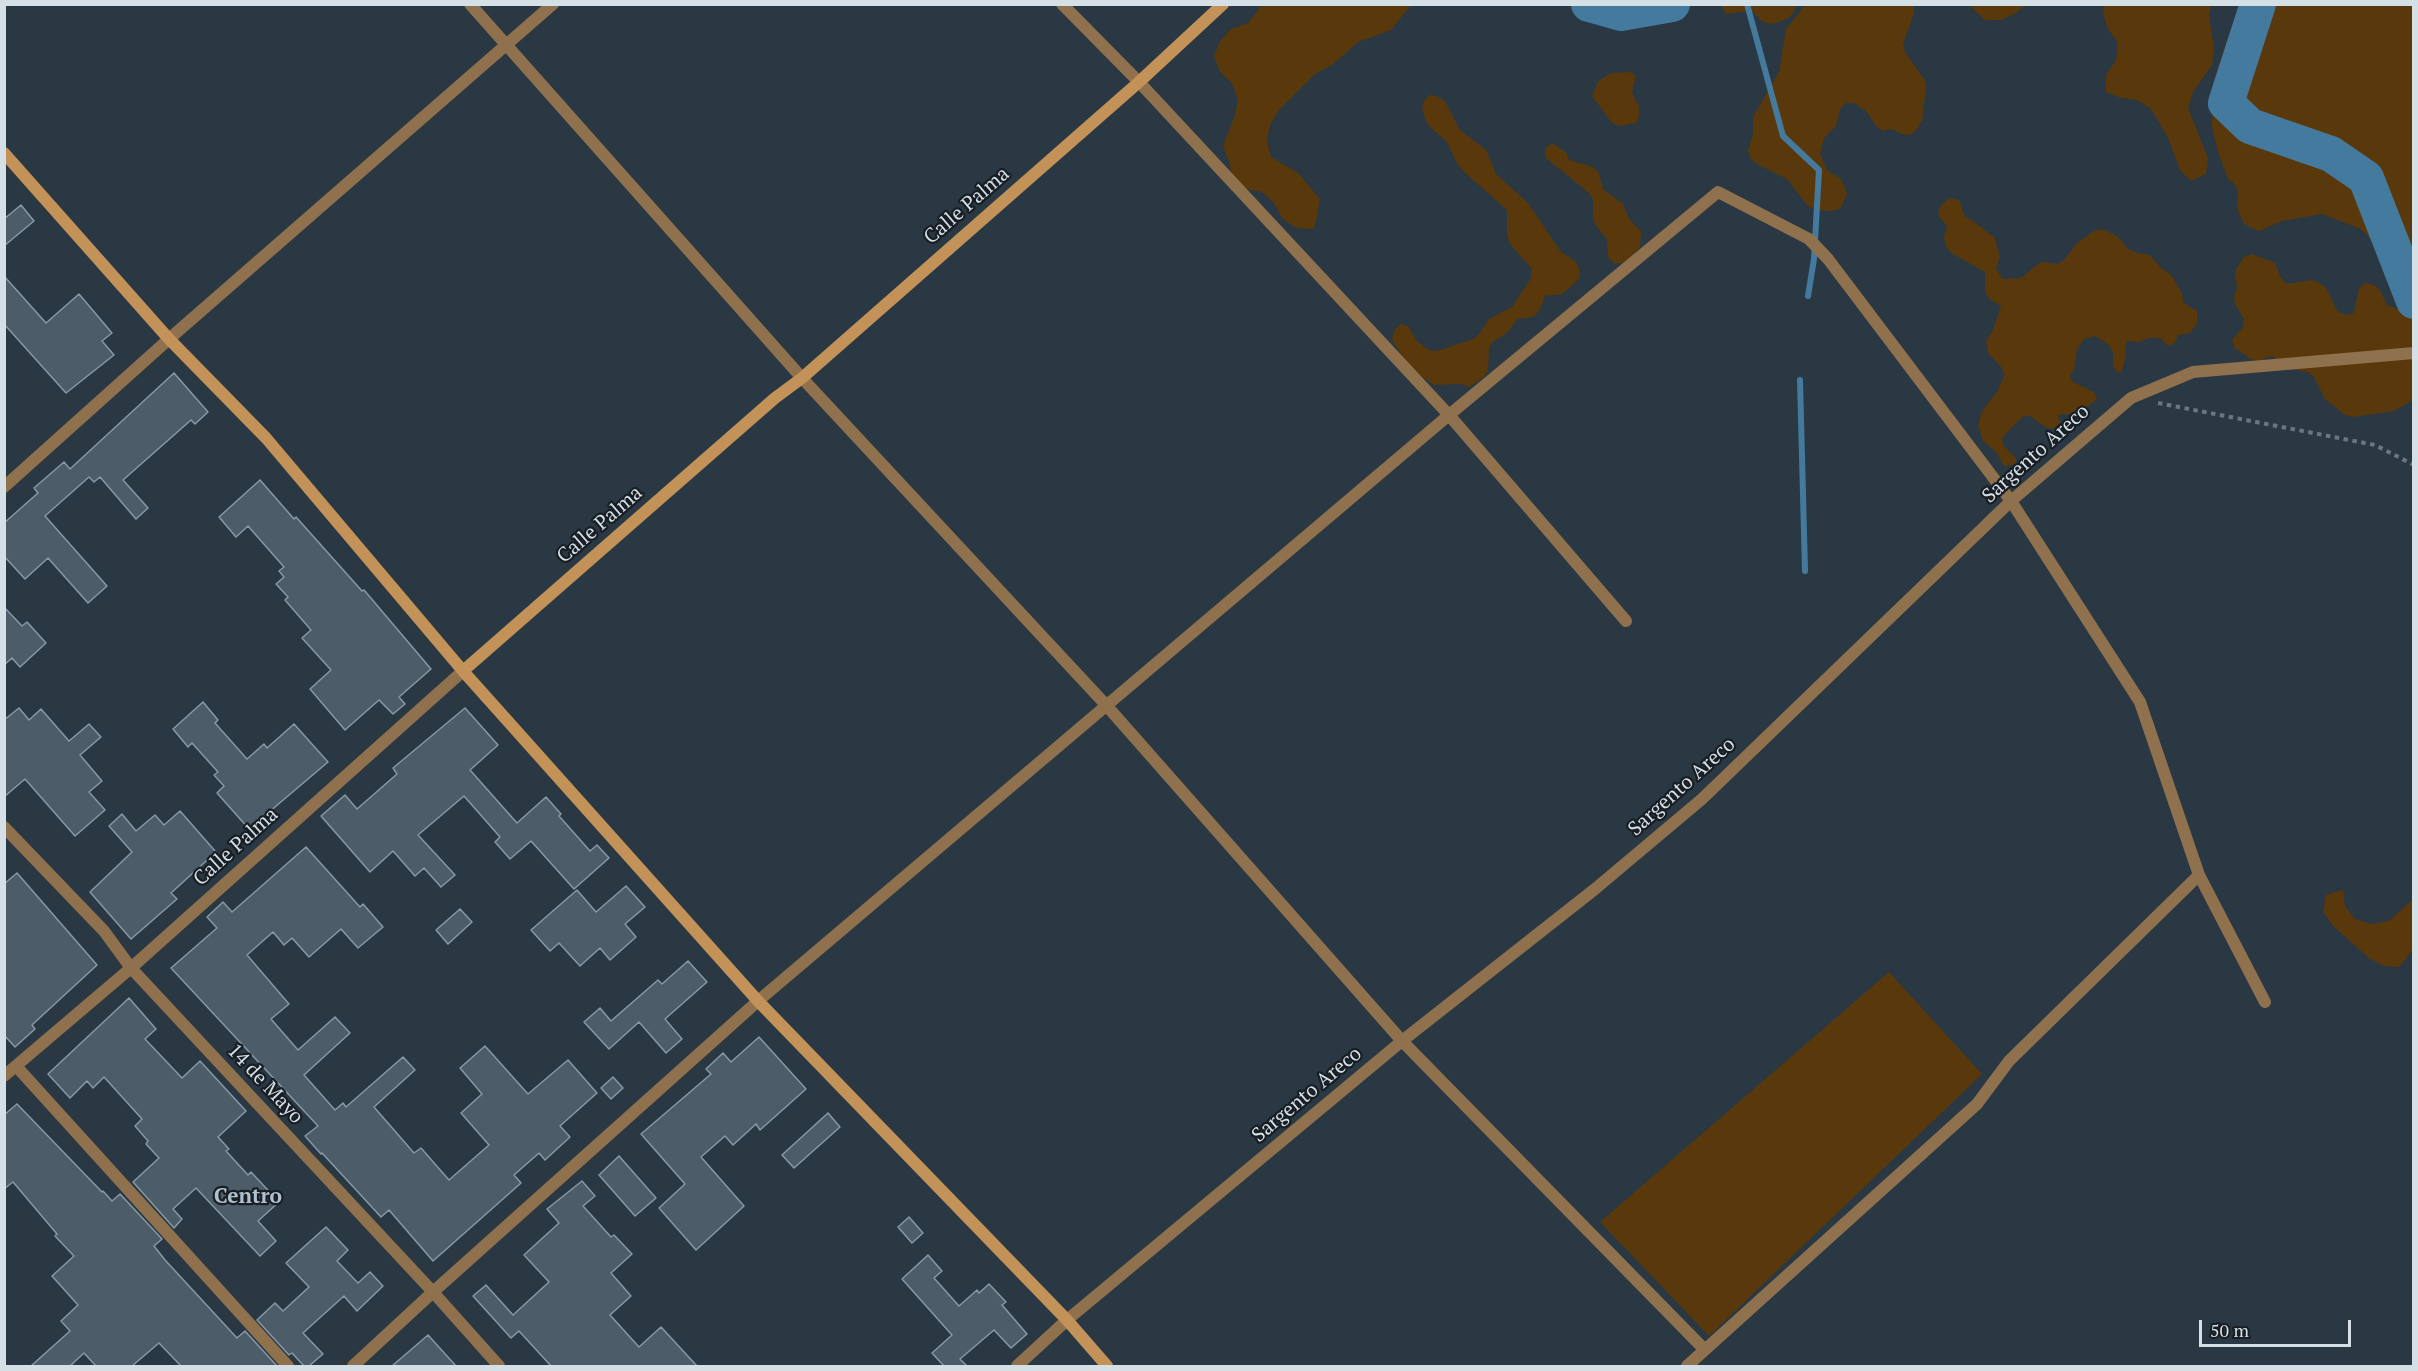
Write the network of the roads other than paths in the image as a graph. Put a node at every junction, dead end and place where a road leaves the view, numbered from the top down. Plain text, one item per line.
1 (470, 4) edge
2 (553, 4) edge
3 (1062, 4) edge
4 (1223, 4) edge
5 (506, 45) junction
6 (1139, 82) junction
7 (4, 153) edge
8 (169, 339) junction
9 (2414, 353) edge
10 (802, 378) junction
11 (1449, 415) junction
12 (4, 488) edge
13 (2011, 501) junction
14 (1626, 621) dead end
15 (463, 671) junction
16 (1106, 705) junction
17 (4, 826) edge
18 (2199, 875) junction
19 (131, 968) junction
20 (758, 1001) junction
21 (2265, 1002) dead end
22 (1402, 1041) junction
23 (16, 1066) junction
24 (4, 1076) edge
25 (433, 1292) junction
26 (1067, 1320) junction
27 (1705, 1350) junction
28 (288, 1366) edge
29 (353, 1366) edge
30 (499, 1366) edge
31 (1017, 1366) edge
32 (1107, 1366) edge
33 (1688, 1366) edge

1 - 5 street
2 - 5 street
3 - 6 street
4 - 6 street, Calle Palma
5 - 8 street
5 - 10 street
6 - 10 street, Calle Palma
6 - 11 street
7 - 8 street
8 - 12 street
8 - 15 street
9 - 13 street, Sargento Areco
10 - 15 street, Calle Palma
10 - 16 street
11 - 13 street
11 - 14 street
11 - 16 street
13 - 18 street
13 - 22 street, Sargento Areco
15 - 19 street, Calle Palma
15 - 20 street
16 - 20 street
16 - 22 street
17 - 19 street, 14 de Mayo
18 - 21 street
18 - 27 street
19 - 23 street, Calle Palma
19 - 25 street, 14 de Mayo
20 - 25 street
20 - 26 street
22 - 26 street, Sargento Areco
22 - 27 street
23 - 24 street, Calle Palma
23 - 28 street
25 - 29 street
25 - 30 street, 14 de Mayo
26 - 31 street, Sargento Areco
26 - 32 street
27 - 33 street

